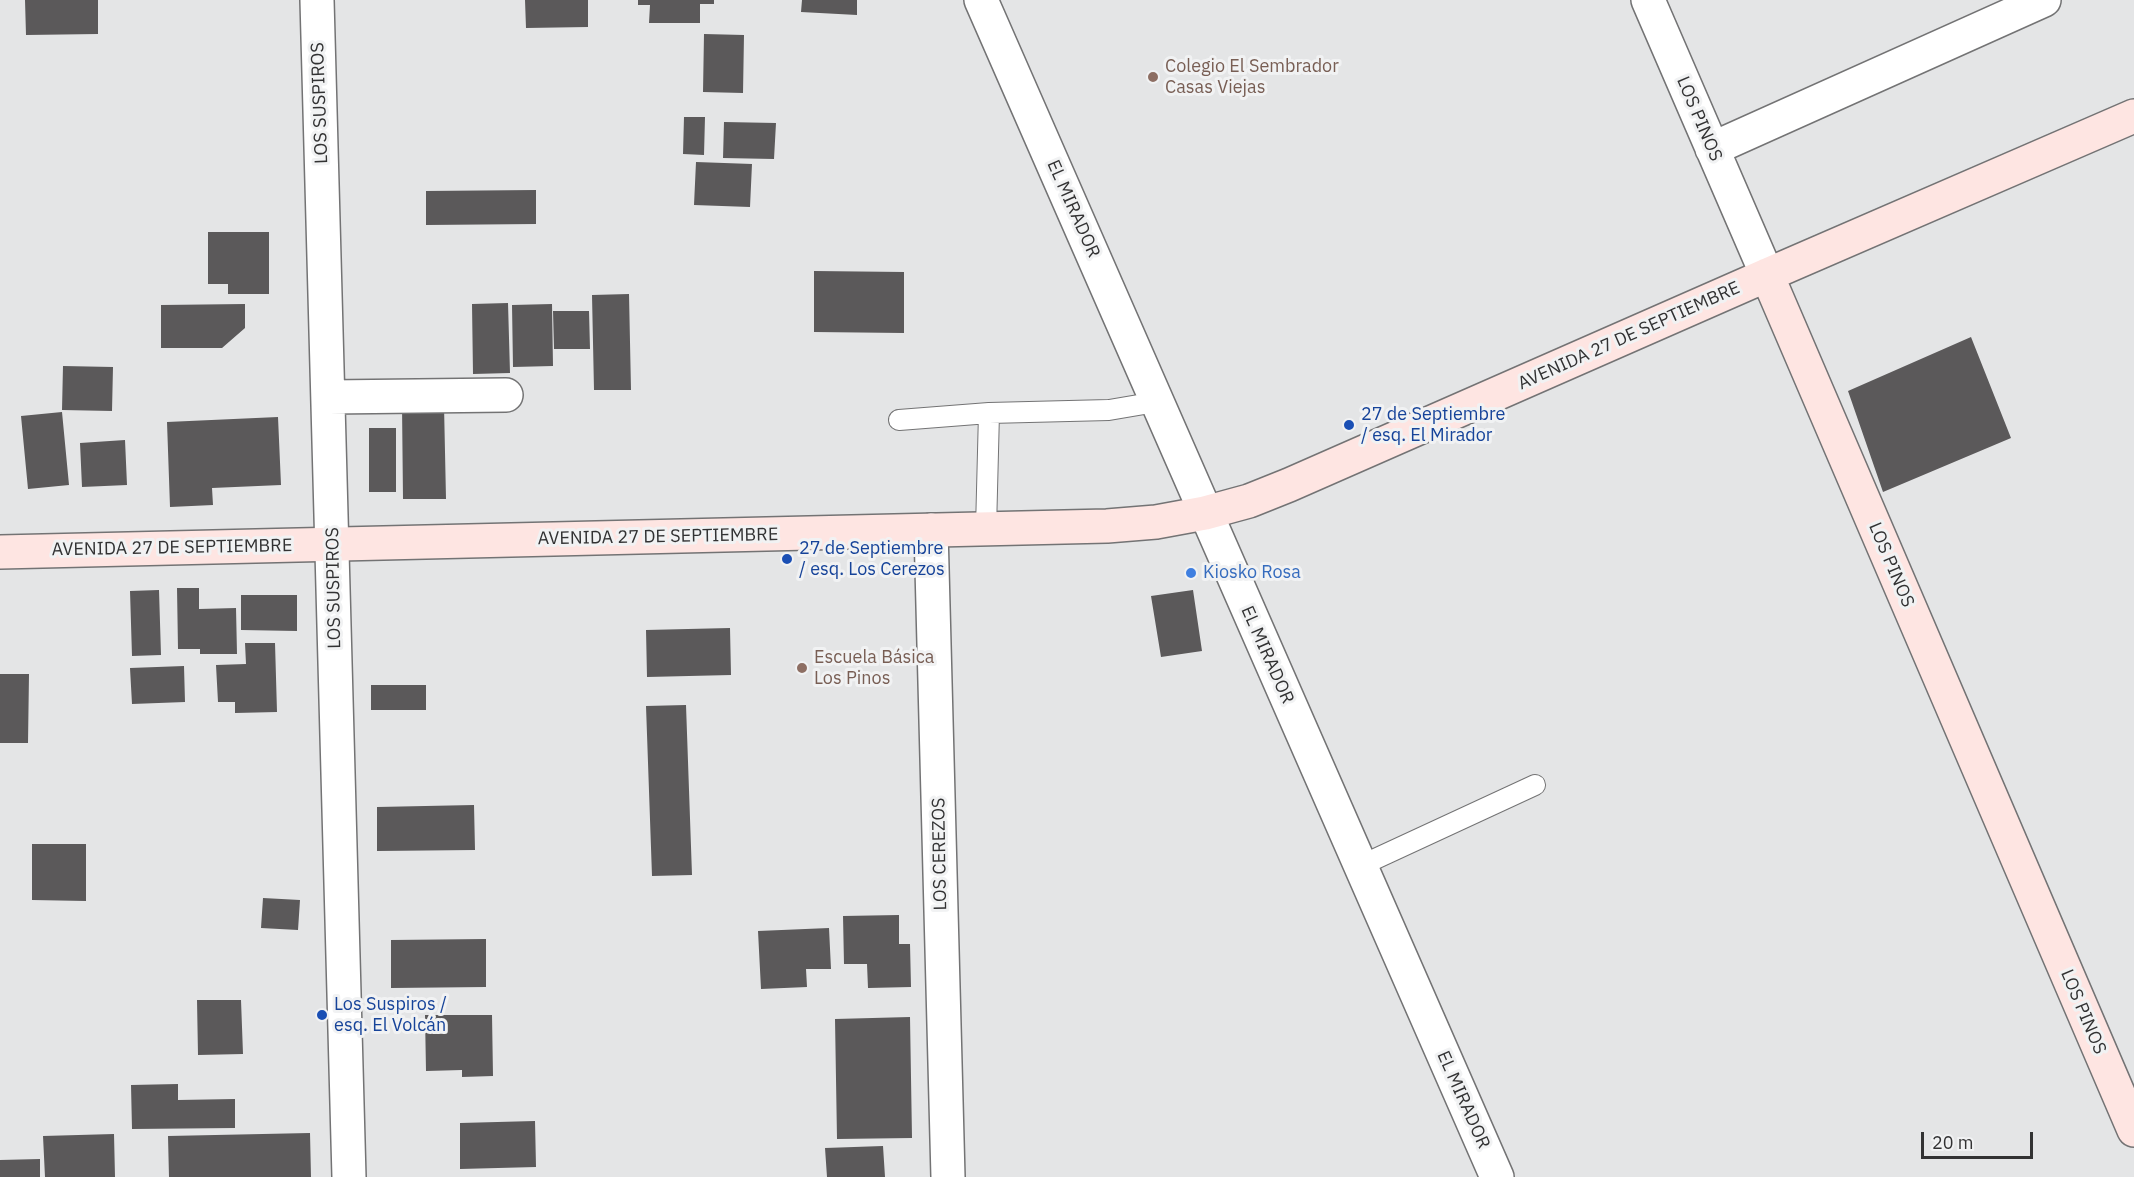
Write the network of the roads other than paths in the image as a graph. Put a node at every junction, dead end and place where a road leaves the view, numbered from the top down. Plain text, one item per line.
1 (317, 0) edge
2 (981, 0) edge
3 (1648, 0) edge
4 (2044, 0) edge
5 (2134, 116) edge
6 (1712, 149) junction
7 (1767, 275) junction
8 (506, 395) dead end
9 (329, 397) junction
10 (1156, 402) junction
11 (989, 413) junction
12 (899, 420) dead end
13 (1205, 513) junction
14 (987, 529) junction
15 (931, 530) junction
16 (333, 544) junction
17 (0, 552) edge
18 (1535, 785) dead end
19 (1360, 866) junction
20 (2134, 1130) edge
21 (349, 1177) edge
22 (948, 1177) edge
23 (1497, 1177) edge

1 - 9 street, LOS SUSPIROS
2 - 10 street, EL MIRADOR
3 - 6 street, LOS PINOS
4 - 6 street
5 - 7 street, AVENIDA 27 DE SEPTIEMBRE
6 - 7 street, LOS PINOS
7 - 13 street, AVENIDA 27 DE SEPTIEMBRE
7 - 20 street, LOS PINOS
8 - 9 street
9 - 16 street, LOS SUSPIROS
10 - 11 lane
10 - 13 street, EL MIRADOR
11 - 12 lane
11 - 14 lane
13 - 14 street, AVENIDA 27 DE SEPTIEMBRE
13 - 19 street, EL MIRADOR
14 - 15 street, AVENIDA 27 DE SEPTIEMBRE
15 - 16 street, AVENIDA 27 DE SEPTIEMBRE
15 - 22 street, LOS CEREZOS
16 - 17 street, AVENIDA 27 DE SEPTIEMBRE
16 - 21 street, LOS SUSPIROS
18 - 19 lane
19 - 23 street, EL MIRADOR

